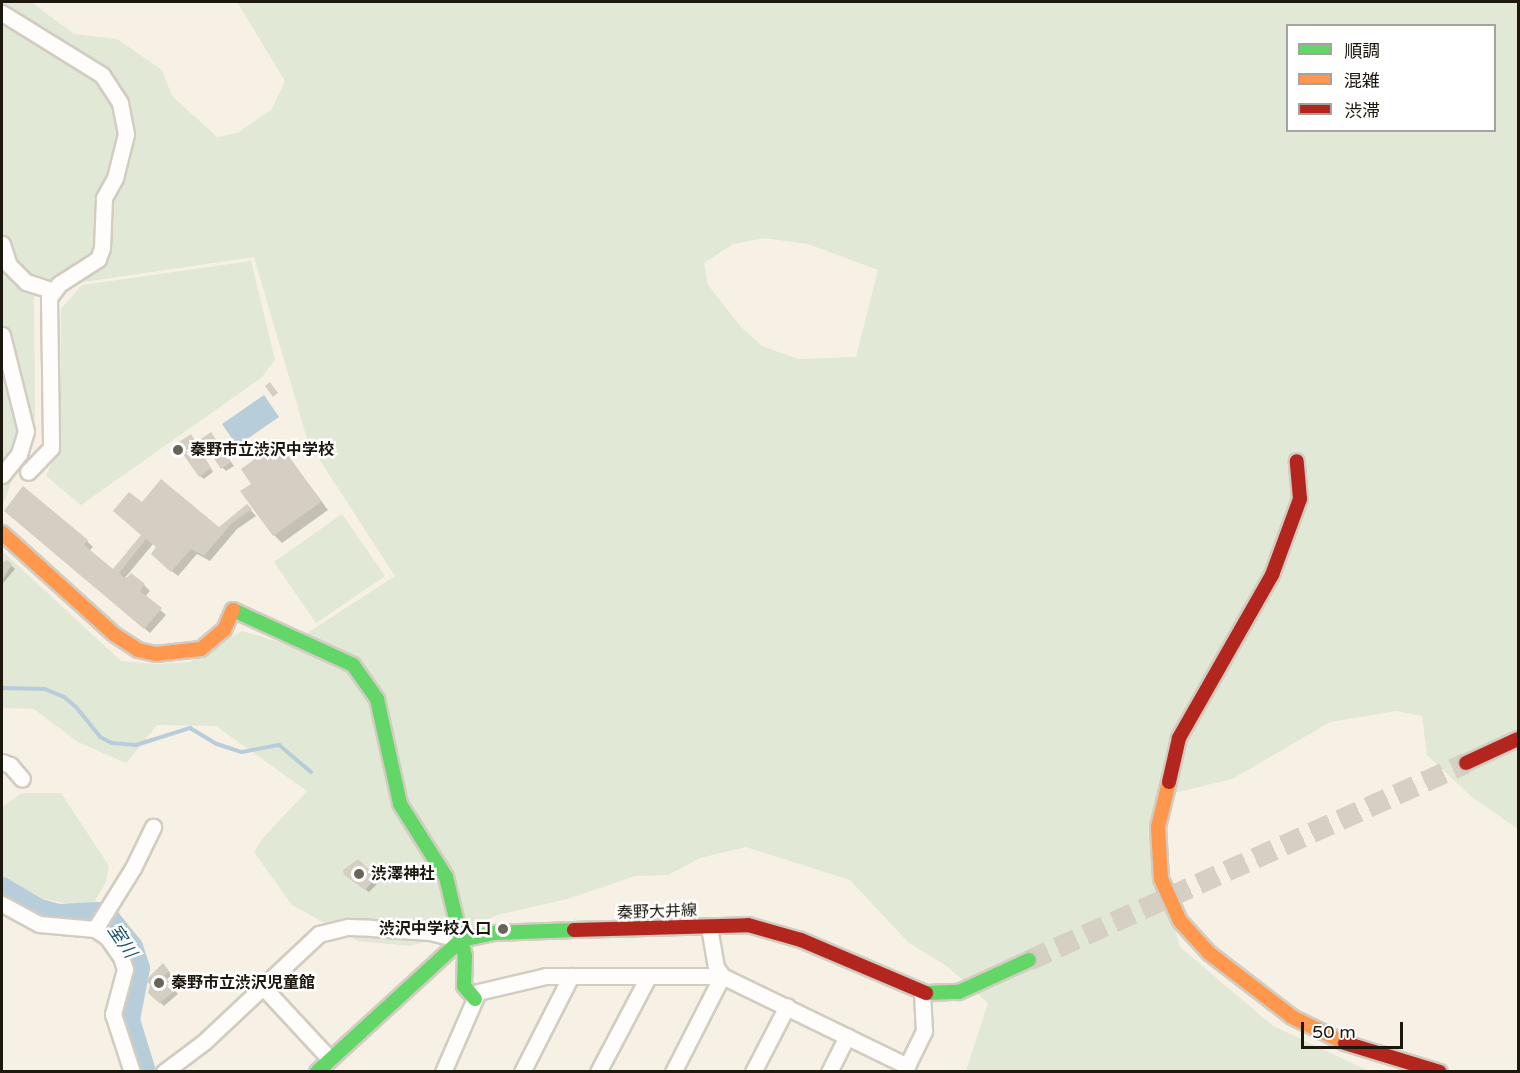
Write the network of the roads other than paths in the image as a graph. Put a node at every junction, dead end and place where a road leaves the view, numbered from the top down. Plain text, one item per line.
1 (2, 13) edge
2 (2, 244) edge
3 (54, 291) junction
4 (2, 335) edge
5 (15, 460) junction
6 (1297, 461) dead end
7 (2, 475) edge
8 (2, 533) edge
9 (1518, 739) edge
10 (2, 762) edge
11 (1467, 763) tunnel mouth
12 (22, 779) dead end
13 (153, 827) dead end
14 (2, 904) edge
15 (96, 926) junction
16 (709, 927) junction
17 (461, 940) junction
18 (1029, 960) tunnel mouth
19 (571, 976) junction
20 (722, 976) junction
21 (648, 977) junction
22 (263, 987) junction
23 (922, 993) junction
24 (475, 999) junction
25 (787, 1006) junction
26 (847, 1036) junction
27 (330, 1059) junction
28 (905, 1069) edge
29 (132, 1071) edge
30 (164, 1071) edge
31 (317, 1071) edge
32 (443, 1071) edge
33 (522, 1071) edge
34 (598, 1071) edge
35 (673, 1071) edge
36 (753, 1071) edge
37 (829, 1071) edge
38 (1440, 1071) edge

1 - 3 street
2 - 3 street
3 - 5 street
4 - 5 street
5 - 7 street
6 - 38 street
8 - 17 street
9 - 11 street
10 - 12 street
13 - 15 street
14 - 15 street
15 - 29 street
16 - 17 street, 秦野大井線
16 - 20 street
16 - 23 street, 秦野大井線
17 - 22 street
17 - 24 street
17 - 27 street
18 - 23 street, 秦野大井線
19 - 21 street
19 - 24 street
19 - 33 street
20 - 21 street
20 - 25 street
20 - 35 street
21 - 34 street
22 - 27 street
22 - 30 street
23 - 28 street
24 - 32 street
25 - 26 street
25 - 36 street
26 - 28 street
26 - 37 street
27 - 31 street

